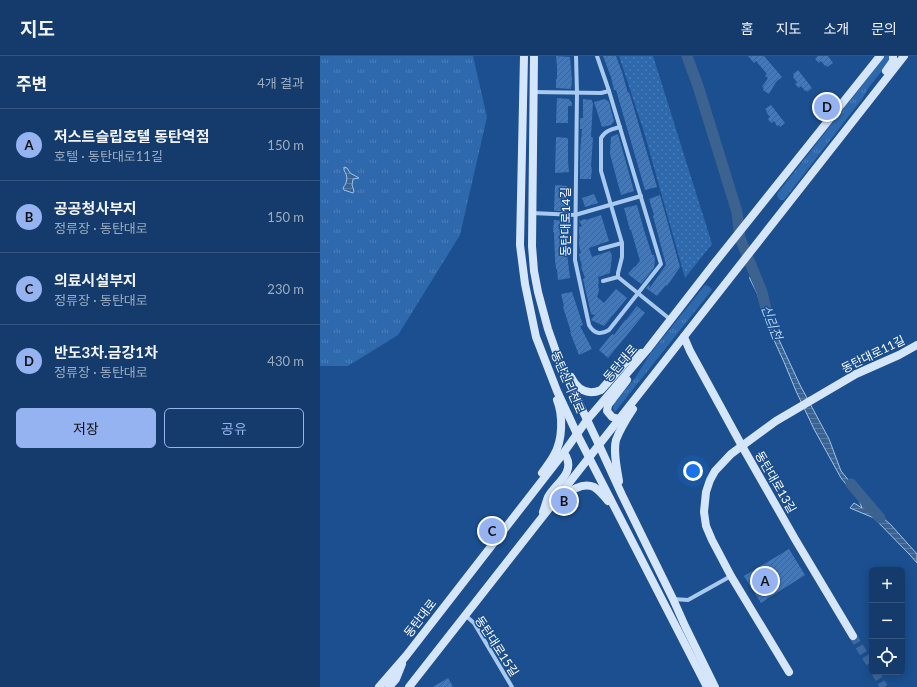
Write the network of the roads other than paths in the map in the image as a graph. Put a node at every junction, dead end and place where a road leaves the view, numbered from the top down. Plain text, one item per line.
1 (524, 56) edge
2 (534, 56) edge
3 (576, 56) edge
4 (597, 56) edge
5 (880, 56) edge
6 (893, 56) edge
7 (904, 56) edge
8 (878, 89) junction
9 (610, 91) junction
10 (534, 92) junction
11 (577, 93) junction
12 (620, 127) junction
13 (640, 196) junction
14 (611, 205) junction
15 (532, 213) junction
16 (575, 215) junction
17 (622, 243) junction
18 (600, 249) dead end
19 (618, 277) junction
20 (603, 281) dead end
21 (638, 293) junction
22 (670, 320) junction
23 (548, 329) junction
24 (684, 337) junction
25 (917, 346) edge
26 (647, 350) junction
27 (546, 365) junction
28 (660, 367) junction
29 (619, 419) junction
30 (587, 420) junction
31 (577, 434) junction
32 (599, 445) junction
33 (742, 446) junction
34 (562, 455) junction
35 (590, 457) junction
36 (622, 495) junction
37 (526, 501) junction
38 (616, 510) junction
39 (541, 519) junction
40 (731, 576) junction
41 (673, 599) junction
42 (465, 615) junction
43 (853, 636) tunnel mouth
44 (406, 656) junction
45 (789, 672) dead end
46 (379, 687) edge
47 (389, 687) edge
48 (409, 687) edge
49 (512, 687) edge
50 (707, 687) edge
51 (716, 687) edge

1 - 27 main road, 동탄신리천로
2 - 10 main road, 동탄신리천로
3 - 11 street, 동탄대로14길
4 - 9 street, 동탄대로14길
5 - 22 main road, 동탄대로
6 - 8 main road
7 - 8 main road
8 - 24 main road
9 - 11 street
9 - 12 street, 동탄대로14길
10 - 11 street
10 - 15 main road, 동탄신리천로
11 - 16 street, 동탄대로14길
12 - 13 street, 동탄대로14길
12 - 14 street
13 - 14 street
13 - 21 street, 동탄대로14길
14 - 16 street
14 - 17 street
15 - 16 street
15 - 23 main road, 동탄신리천로
16 - 21 street, 동탄대로14길
17 - 18 street
17 - 19 street
19 - 20 street
19 - 21 street
21 - 22 street
22 - 26 main road, 동탄대로
23 - 26 main road
23 - 30 main road, 동탄신리천로
24 - 28 main road
24 - 33 main road, 동탄대로13길
25 - 33 main road, 동탄대로11길
26 - 29 main road
26 - 30 main road, 동탄대로
27 - 31 main road, 동탄신리천로
27 - 37 main road
28 - 29 main road
28 - 36 main road
29 - 32 main road
30 - 31 main road, 동탄대로
30 - 32 main road, 동탄신리천로
31 - 34 main road, 동탄대로
31 - 35 main road, 동탄신리천로
32 - 35 main road
32 - 36 main road, 동탄신리천로
33 - 40 main road
33 - 43 main road, 동탄대로13길
34 - 37 main road, 동탄대로
34 - 39 main road
35 - 38 main road, 동탄신리천로
35 - 39 main road
36 - 41 main road, 동탄신리천로
37 - 44 main road, 동탄대로
38 - 39 main road
38 - 50 main road, 동탄신리천로
39 - 42 main road
40 - 41 street
40 - 45 main road
41 - 51 main road, 동탄신리천로
42 - 48 main road
42 - 49 street, 동탄대로15길
44 - 46 main road, 동탄대로
44 - 47 main road

